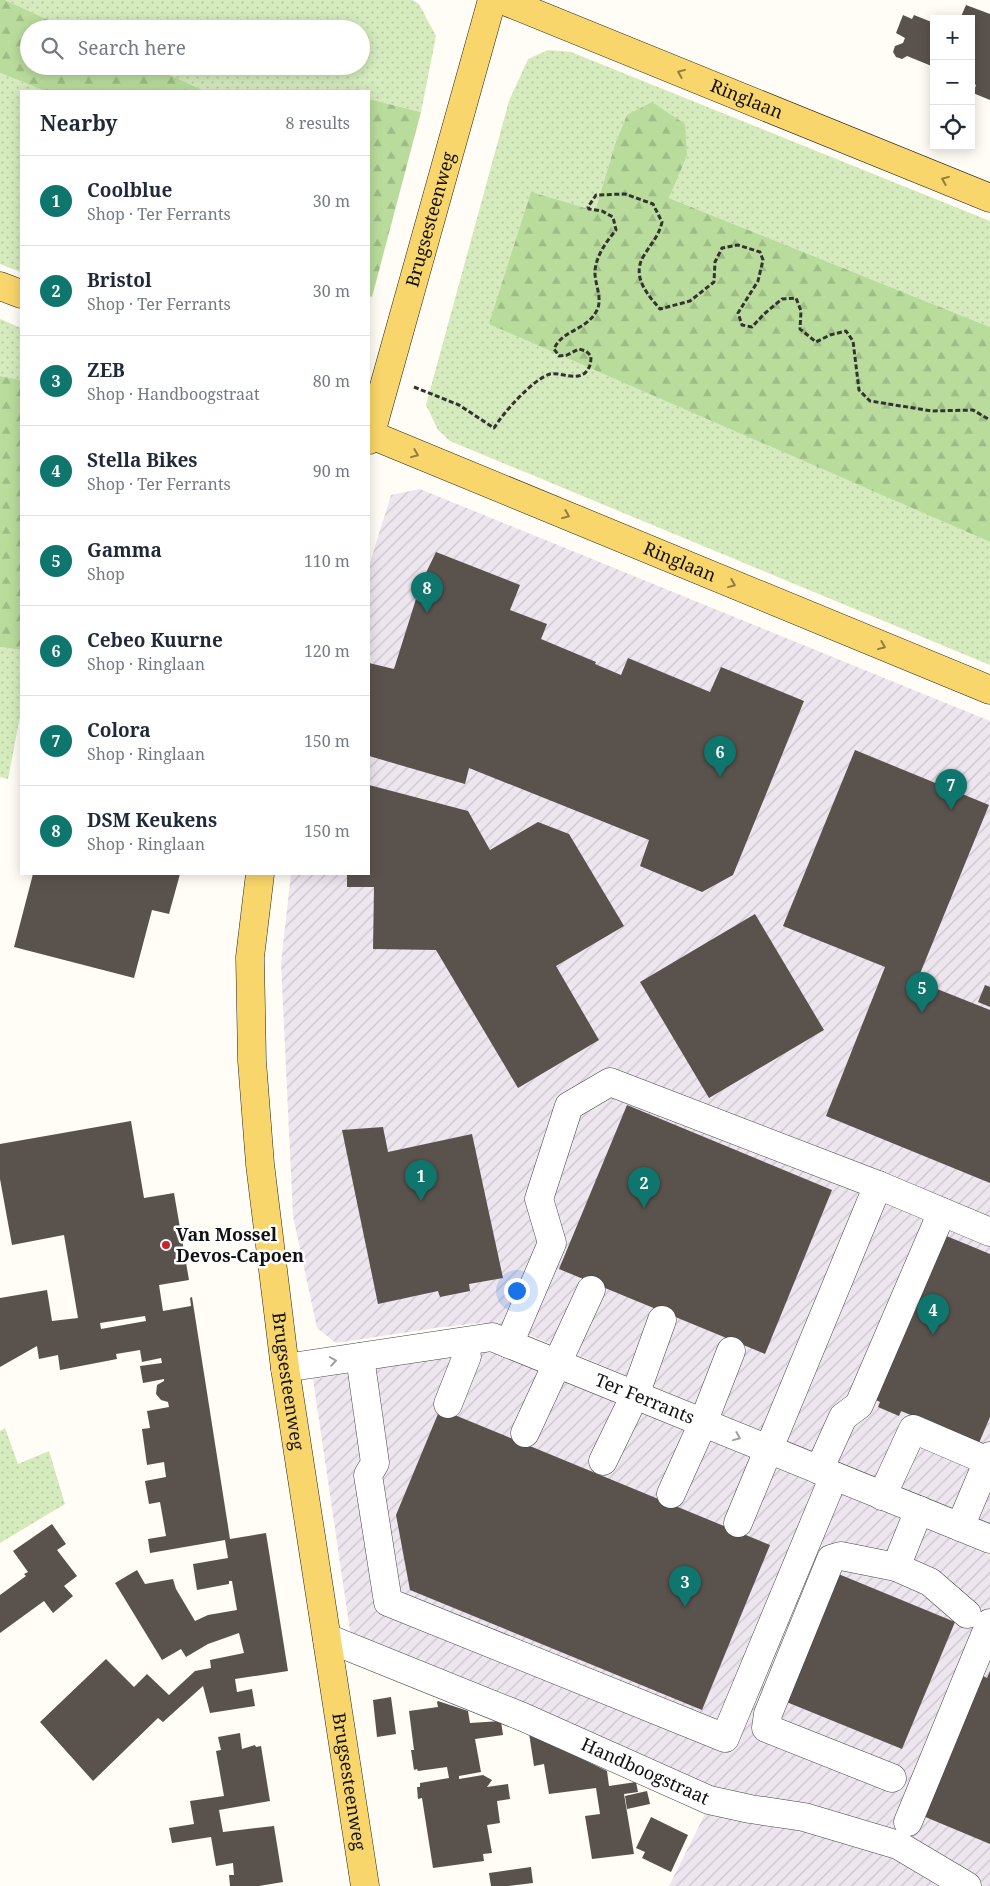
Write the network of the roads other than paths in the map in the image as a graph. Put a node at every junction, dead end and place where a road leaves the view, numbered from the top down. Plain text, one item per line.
1 (492, 0) edge
2 (502, 0) edge
3 (990, 198) edge
4 (0, 286) edge
5 (20, 294) edge
6 (370, 434) edge
7 (370, 437) edge
8 (990, 690) edge
9 (260, 875) edge
10 (878, 1186) junction
11 (942, 1212) junction
12 (990, 1232) edge
13 (591, 1290) dead end
14 (662, 1320) dead end
15 (463, 1342) junction
16 (509, 1344) junction
17 (731, 1351) dead end
18 (360, 1357) junction
19 (556, 1363) junction
20 (285, 1368) junction
21 (635, 1395) junction
22 (448, 1404) dead end
23 (703, 1423) junction
24 (525, 1433) dead end
25 (768, 1449) junction
26 (989, 1458) edge
27 (603, 1461) dead end
28 (826, 1473) junction
29 (671, 1494) dead end
30 (882, 1496) junction
31 (919, 1510) junction
32 (738, 1523) dead end
33 (960, 1527) junction
34 (990, 1539) edge
35 (896, 1567) junction
36 (978, 1618) edge
37 (327, 1638) junction
38 (892, 1778) dead end
39 (908, 1822) dead end
40 (365, 1886) edge
41 (966, 1886) edge

1 - 6 main road, Brugsesteenweg
3 -> 2 main road, Ringlaan
4 - 5 main road
7 -> 8 main road, Ringlaan
9 - 20 main road, Brugsesteenweg
10 - 11 street
10 - 16 street
10 - 25 street
11 - 12 street
11 - 28 street
13 - 19 street
14 - 21 street
15 - 16 street, Ter Ferrants
15 - 18 street, Ter Ferrants
15 - 22 street
16 - 19 street, Ter Ferrants
17 - 23 street
20 -> 18 street, Ter Ferrants
18 - 28 street
19 - 21 street, Ter Ferrants
19 - 24 street
20 - 37 main road, Brugsesteenweg
21 - 23 street, Ter Ferrants
21 - 27 street
23 -> 25 street, Ter Ferrants
23 - 29 street
25 - 28 street, Ter Ferrants
25 - 32 street
26 - 30 street
26 - 33 street
28 - 30 street, Ter Ferrants
30 - 31 street, Ter Ferrants
31 - 33 street, Ter Ferrants
31 - 35 street
33 - 34 street, Ter Ferrants
35 - 36 street
35 - 38 street
36 - 39 street
37 - 40 main road, Brugsesteenweg
37 - 41 street, Handboogstraat

